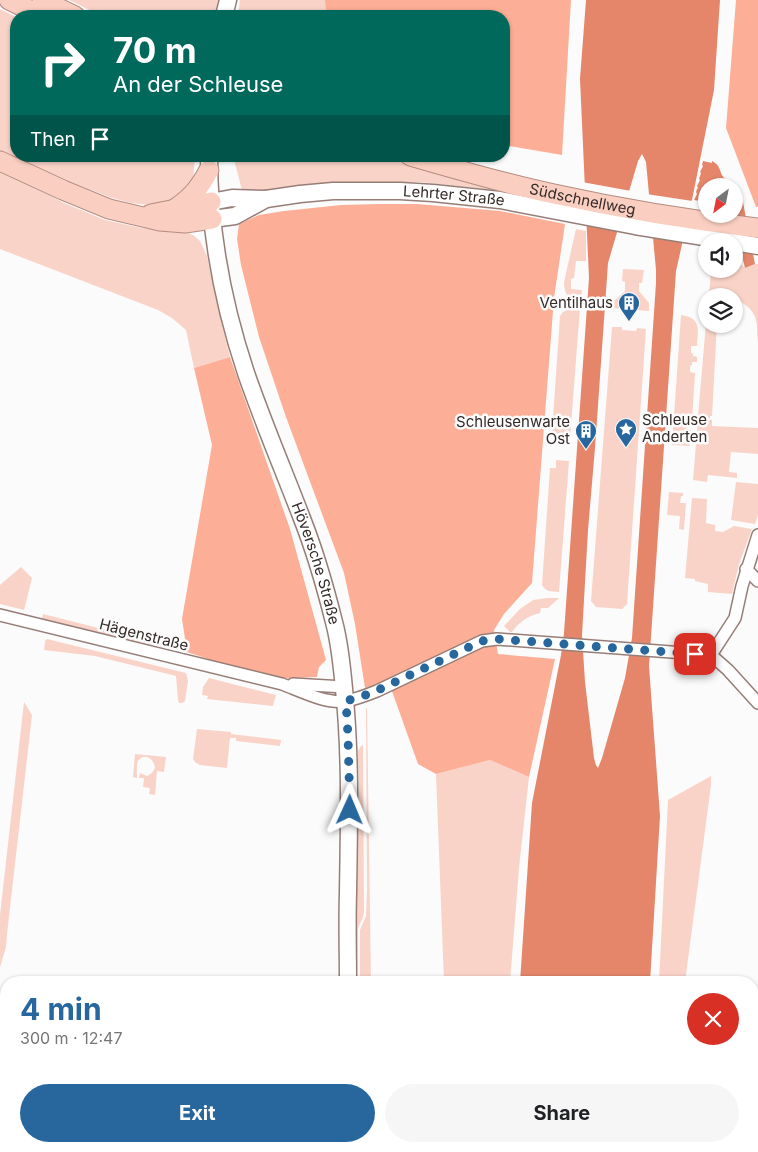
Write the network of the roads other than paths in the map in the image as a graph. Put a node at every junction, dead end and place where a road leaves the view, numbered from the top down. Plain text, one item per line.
1 (42, 0) edge
2 (10, 1) edge
3 (29, 10) edge
4 (63, 10) edge
5 (0, 161) edge
6 (431, 162) edge
7 (467, 162) edge
8 (209, 163) edge
9 (553, 195) junction
10 (174, 209) junction
11 (698, 209) edge
12 (212, 211) junction
13 (743, 215) edge
14 (140, 216) junction
15 (758, 217) edge
16 (758, 228) edge
17 (698, 236) edge
18 (743, 244) edge
19 (758, 246) edge
20 (758, 535) edge
21 (746, 569) junction
22 (758, 581) edge
23 (0, 614) edge
24 (711, 655) junction
25 (345, 694) junction
26 (758, 703) edge
27 (348, 976) edge

1 - 4 highway
2 - 3 highway
5 - 14 highway
6 - 9 highway, Südschnellweg
7 - 9 highway, Südschnellweg
8 - 10 highway
8 - 12 main road, Höversche Straße
9 - 11 highway, Südschnellweg
9 - 12 main road, Lehrter Straße
9 - 16 highway, Südschnellweg
9 - 17 main road, Lehrter Straße
10 - 12 highway
10 - 14 highway
12 - 14 highway
12 - 25 main road, Höversche Straße
13 - 15 highway
18 - 19 main road
20 - 21 street
21 - 22 street
21 - 24 street
23 - 25 street, Hägenstraße
24 - 25 street
24 - 26 street
25 - 27 main road, Höversche Straße

